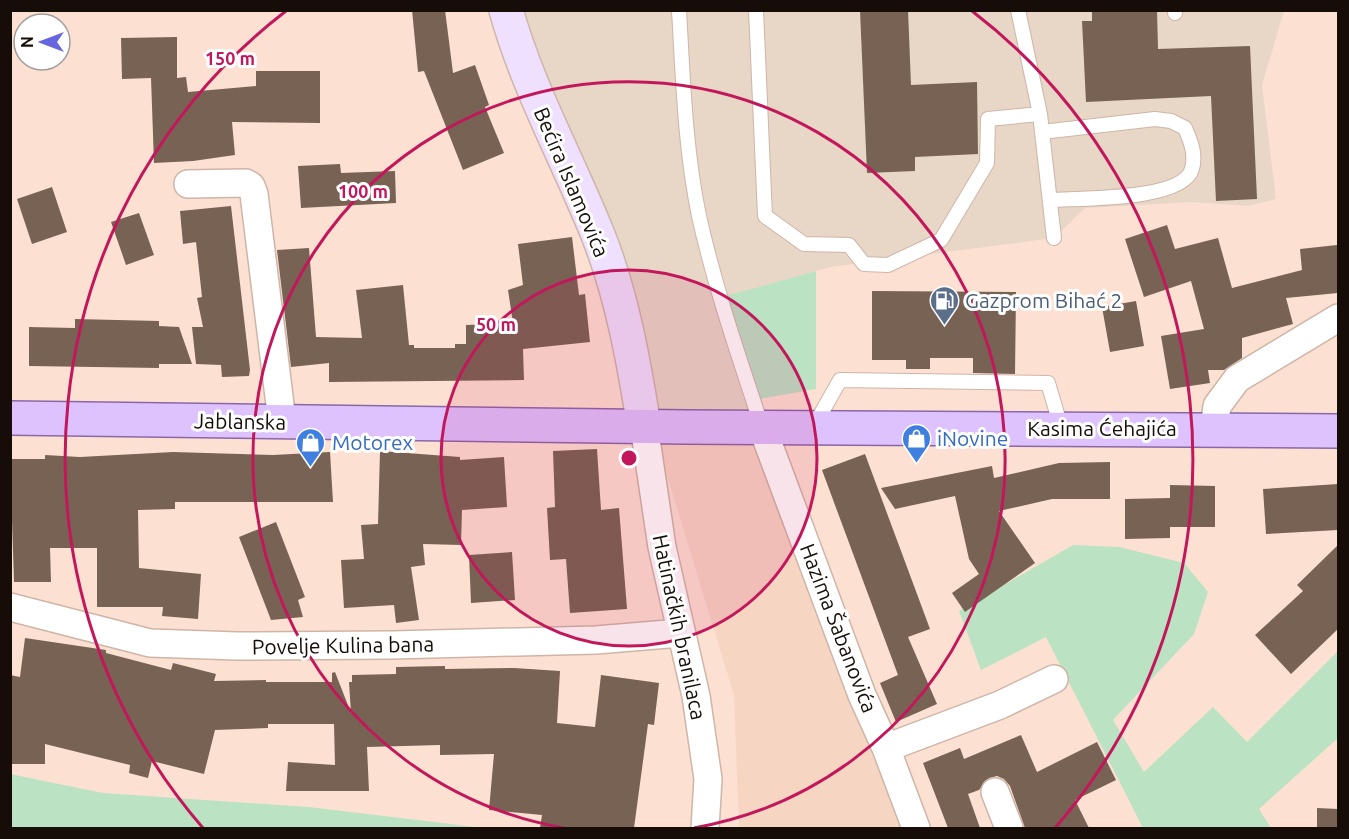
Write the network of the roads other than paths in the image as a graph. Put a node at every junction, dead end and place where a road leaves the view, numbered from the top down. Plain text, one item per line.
1 (506, 10) edge
2 (679, 10) edge
3 (756, 10) edge
4 (1018, 10) edge
5 (1040, 114) junction
6 (1042, 132) junction
7 (188, 184) dead end
8 (1051, 200) junction
9 (1054, 238) dead end
10 (1338, 318) edge
11 (10, 418) edge
12 (282, 422) junction
13 (644, 426) junction
14 (814, 426) junction
15 (686, 427) joint
16 (762, 427) junction
17 (1061, 428) junction
18 (1214, 429) junction
19 (1338, 431) edge
20 (10, 607) edge
21 (680, 633) junction
22 (1054, 679) dead end
23 (886, 748) junction
24 (995, 792) dead end
25 (705, 828) edge
26 (916, 828) edge
27 (1010, 828) edge

1 - 13 street, Bećira Islamovića
2 - 16 lane
3 - 5 lane
4 - 5 lane
5 - 6 lane
6 - 8 lane
6 - 8 lane
7 - 12 street
8 - 9 lane
10 - 18 street
11 - 12 main road, Jablanska
12 - 13 main road, Jablanska
13 - 15 main road, Jablanska
13 - 21 street, Hatinačkih branilaca
14 - 16 main road, Kasima Ćehajića
14 - 17 main road, Kasima Ćehajića
14 - 17 lane
15 - 16 main road, Kasima Ćehajića
16 - 23 street, Hazima Šabanovića
17 - 18 main road, Kasima Ćehajića
18 - 19 main road, Kasima Ćehajića
20 - 21 street, Povelje Kulina bana
21 - 25 street, Hatinačkih branilaca
22 - 23 street
23 - 26 street, Hazima Šabanovića
24 - 27 street

